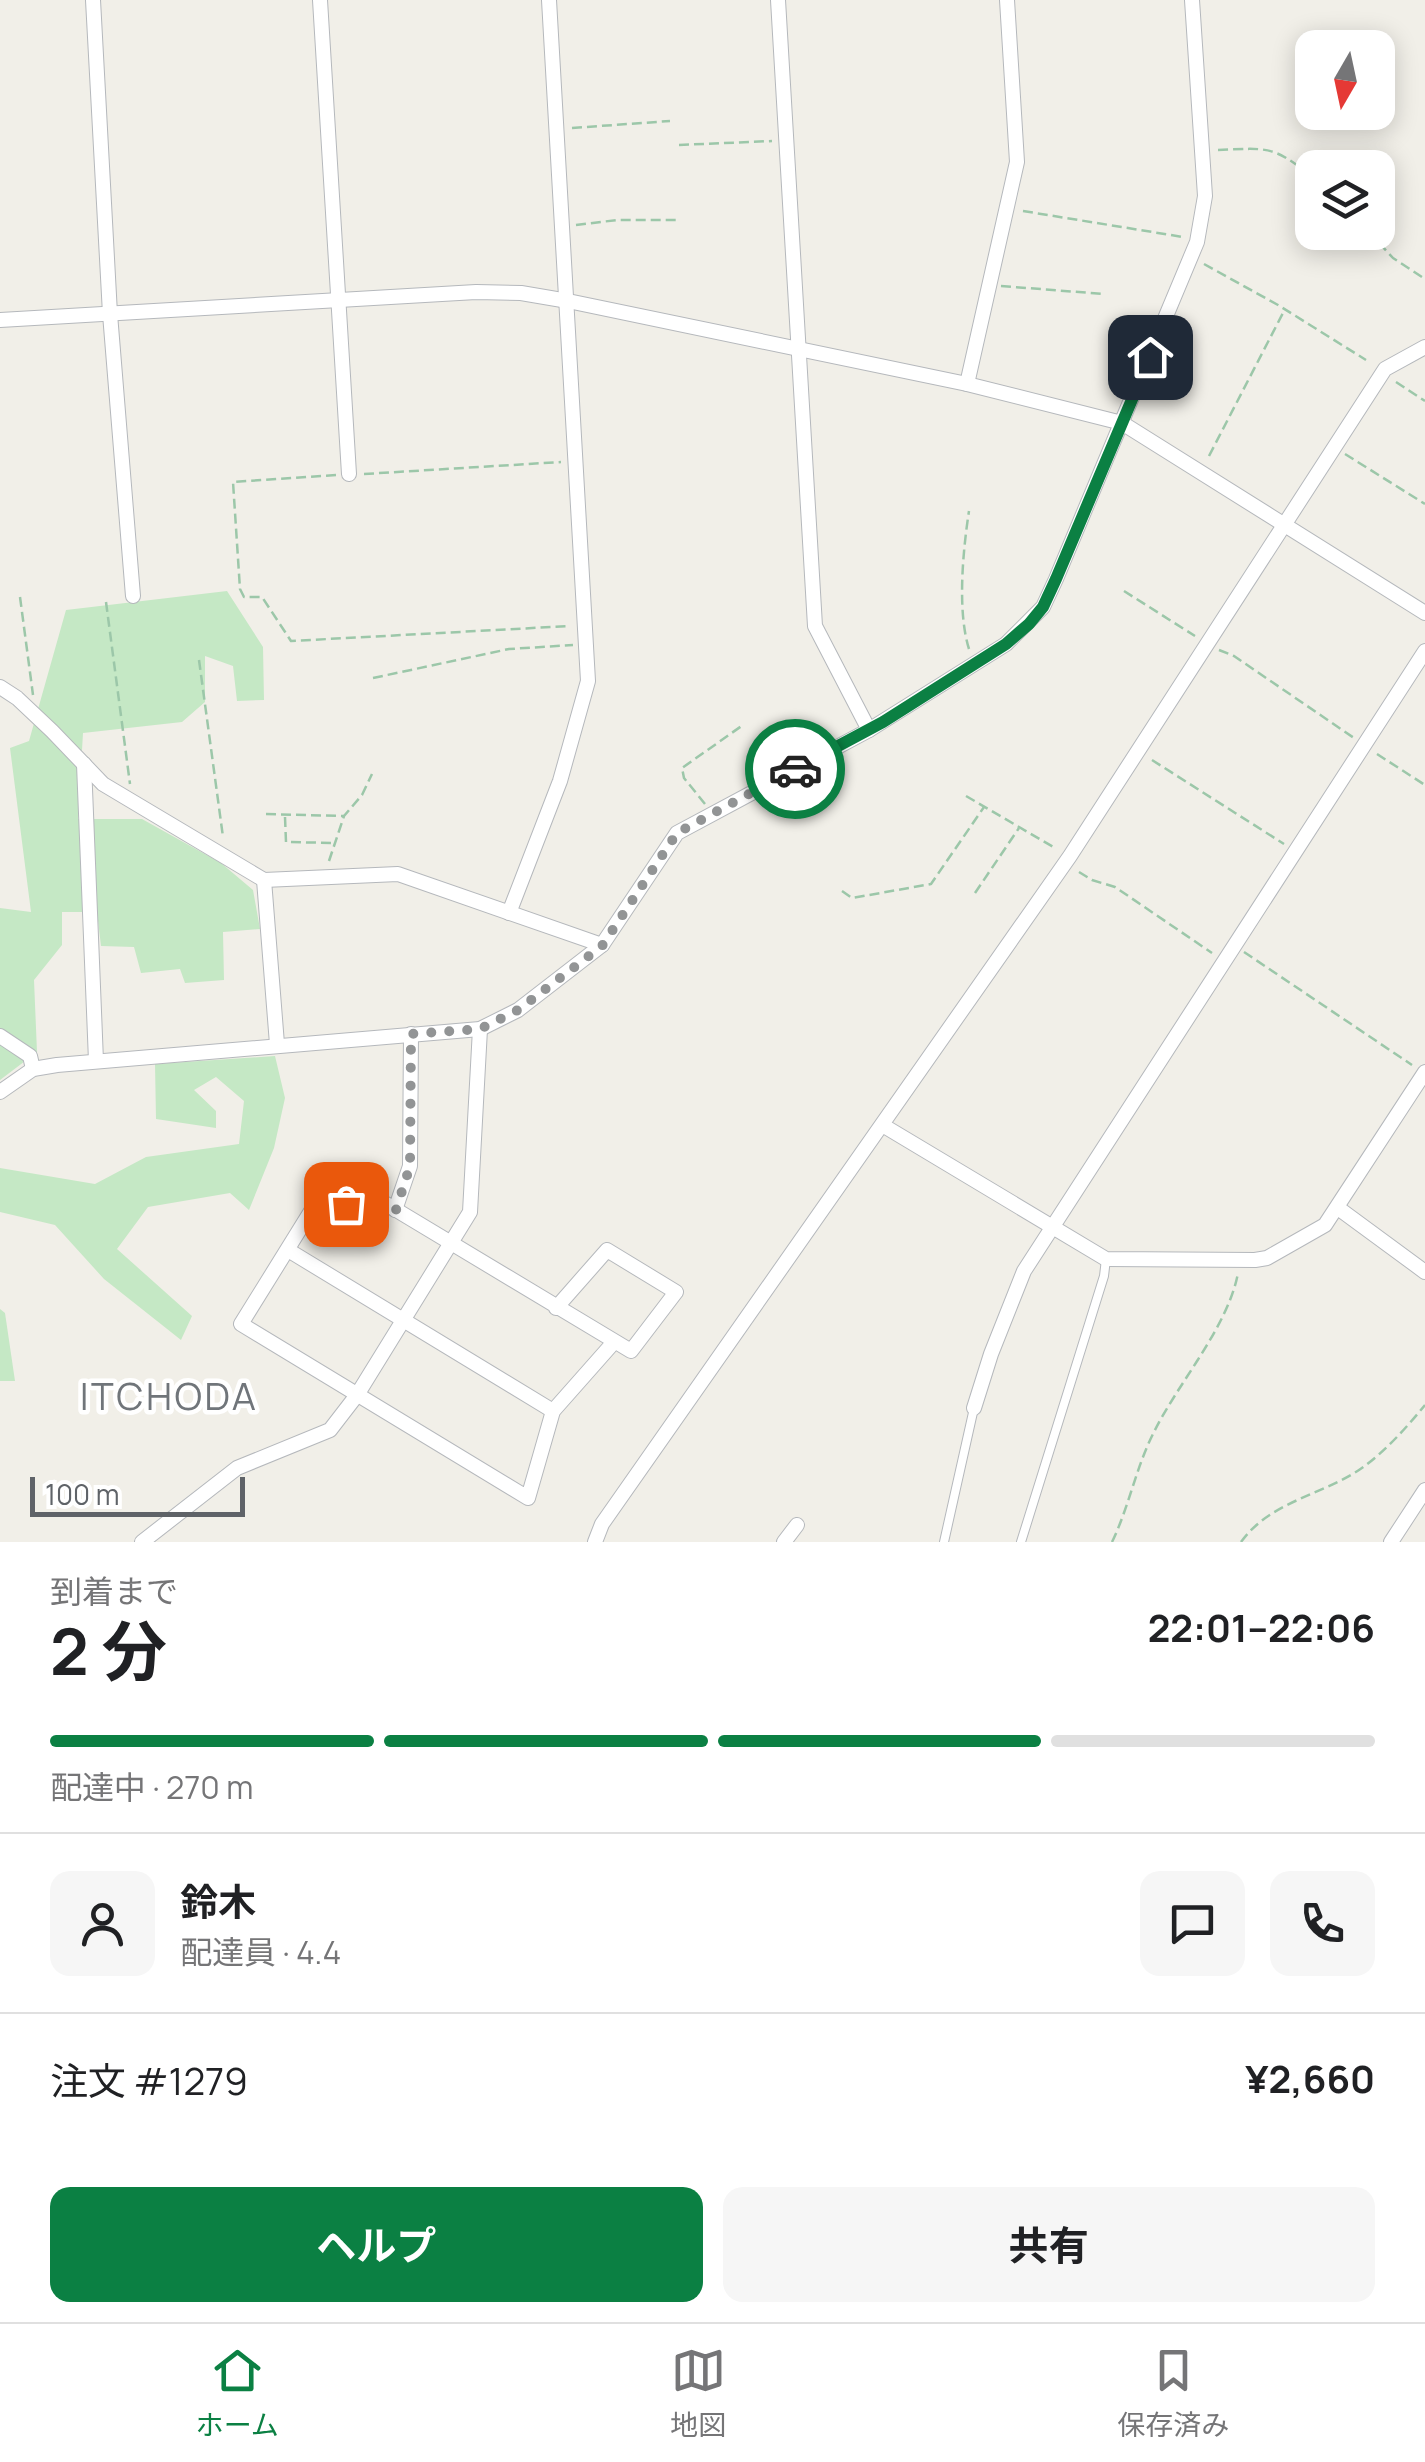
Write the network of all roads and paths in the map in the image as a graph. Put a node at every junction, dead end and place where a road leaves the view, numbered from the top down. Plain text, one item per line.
1 (92, 0) edge
2 (320, 0) edge
3 (550, 0) edge
4 (778, 0) edge
5 (1006, 0) edge
6 (1192, 0) edge
7 (670, 121) dead end
8 (558, 130) junction
9 (786, 142) junction
10 (679, 145) dead end
11 (1202, 151) junction
12 (1295, 163) edge
13 (1006, 208) junction
14 (679, 220) dead end
15 (564, 226) junction
16 (1386, 250) edge
17 (1194, 251) junction
18 (1425, 279) edge
19 (989, 284) junction
20 (1104, 294) dead end
21 (340, 300) junction
22 (568, 301) junction
23 (1285, 309) junction
24 (110, 314) junction
25 (0, 320) edge
26 (1425, 347) edge
27 (799, 350) junction
28 (1366, 360) dead end
29 (1382, 374) junction
30 (966, 384) junction
31 (1425, 400) edge
32 (1122, 423) junction
33 (1335, 448) junction
34 (1209, 456) dead end
35 (578, 461) junction
36 (349, 474) junction
37 (1425, 504) edge
38 (969, 511) dead end
39 (1287, 523) junction
40 (1124, 592) dead end
41 (133, 596) dead end
42 (20, 597) dead end
43 (106, 602) dead end
44 (1425, 613) edge
45 (585, 625) junction
46 (586, 644) junction
47 (1208, 644) junction
48 (1425, 651) edge
49 (199, 660) dead end
50 (975, 664) junction
51 (373, 678) dead end
52 (0, 688) edge
53 (29, 709) junction
54 (743, 726) dead end
55 (869, 730) junction
56 (1364, 746) junction
57 (1137, 753) junction
58 (84, 764) junction
59 (372, 774) dead end
60 (1425, 785) edge
61 (966, 796) dead end
62 (129, 798) junction
63 (984, 807) junction
64 (266, 814) dead end
65 (286, 814) junction
66 (713, 814) junction
67 (344, 816) junction
68 (1020, 828) junction
69 (335, 842) junction
70 (1296, 852) junction
71 (224, 854) junction
72 (1068, 860) junction
73 (326, 875) junction
74 (264, 880) junction
75 (842, 891) dead end
76 (975, 893) dead end
77 (509, 913) junction
78 (602, 946) junction
79 (1235, 946) junction
80 (1224, 963) junction
81 (480, 1029) junction
82 (411, 1034) junction
83 (0, 1036) edge
84 (277, 1044) junction
85 (96, 1061) junction
86 (34, 1069) junction
87 (1425, 1073) edge
88 (0, 1092) edge
89 (884, 1126) junction
90 (1338, 1208) junction
91 (396, 1210) junction
92 (1050, 1226) junction
93 (451, 1243) junction
94 (288, 1250) junction
95 (1106, 1259) junction
96 (1238, 1261) junction
97 (1425, 1272) edge
98 (556, 1308) junction
99 (404, 1319) junction
100 (614, 1342) junction
101 (356, 1395) junction
102 (1425, 1405) edge
103 (974, 1408) joint
104 (552, 1411) junction
105 (1425, 1490) edge
106 (797, 1525) dead end
107 (142, 1542) edge
108 (595, 1542) edge
109 (784, 1542) edge
110 (944, 1542) edge
111 (1021, 1542) edge
112 (1112, 1542) edge
113 (1242, 1542) edge
114 (1391, 1542) edge

1 - 24 street
2 - 21 street
3 - 8 street
4 - 9 street
5 - 13 street
6 - 11 street
7 - 8 path
8 - 15 street
9 - 10 path
9 - 27 street
11 - 12 path
11 - 17 street
13 - 17 path
13 - 19 street
14 - 15 path
15 - 22 street
16 - 18 path
17 - 23 path
17 - 32 street
19 - 20 path
19 - 30 street
21 - 22 street
21 - 24 street
21 - 36 street
22 - 27 street
22 - 35 street
23 - 28 path
23 - 34 path
24 - 25 street
24 - 41 street
26 - 29 street
27 - 30 street
27 - 55 street
29 - 31 path
29 - 33 street
30 - 32 street
32 - 39 street
32 - 50 street
33 - 37 path
33 - 39 street
35 - 36 path
35 - 45 street
36 - 45 path
38 - 50 path
39 - 44 street
39 - 47 street
40 - 47 path
42 - 53 path
43 - 62 path
45 - 46 street
46 - 51 path
46 - 77 street
47 - 56 path
47 - 57 street
48 - 56 street
49 - 71 path
50 - 55 street
52 - 53 street
53 - 58 street
54 - 66 path
55 - 66 street
56 - 60 path
56 - 70 street
57 - 70 path
57 - 72 street
58 - 62 street
58 - 85 street
59 - 67 path
61 - 63 path
62 - 71 street
63 - 68 path
63 - 75 path
64 - 65 path
65 - 67 path
65 - 69 path
66 - 78 street
67 - 69 path
68 - 72 path
68 - 76 path
69 - 73 path
70 - 79 street
71 - 74 street
72 - 80 path
72 - 89 street
73 - 74 street
73 - 77 street
74 - 84 street
77 - 78 street
78 - 81 street
79 - 80 street
79 - 87 path
80 - 92 street
81 - 82 street
81 - 93 street
82 - 84 street
82 - 91 street
83 - 86 street
84 - 85 street
85 - 86 street
86 - 88 street
87 - 90 street
89 - 92 street
89 - 108 street
90 - 96 street
90 - 97 street
91 - 93 street
91 - 94 street
92 - 95 street
92 - 103 street
93 - 98 street
93 - 99 street
94 - 99 street
94 - 101 street
95 - 96 street
95 - 111 lane
96 - 112 path
98 - 100 street
98 - 100 street
99 - 101 street
99 - 104 street
100 - 104 street
101 - 104 street
101 - 107 street
102 - 113 path
103 - 110 lane
105 - 114 street
106 - 109 street

